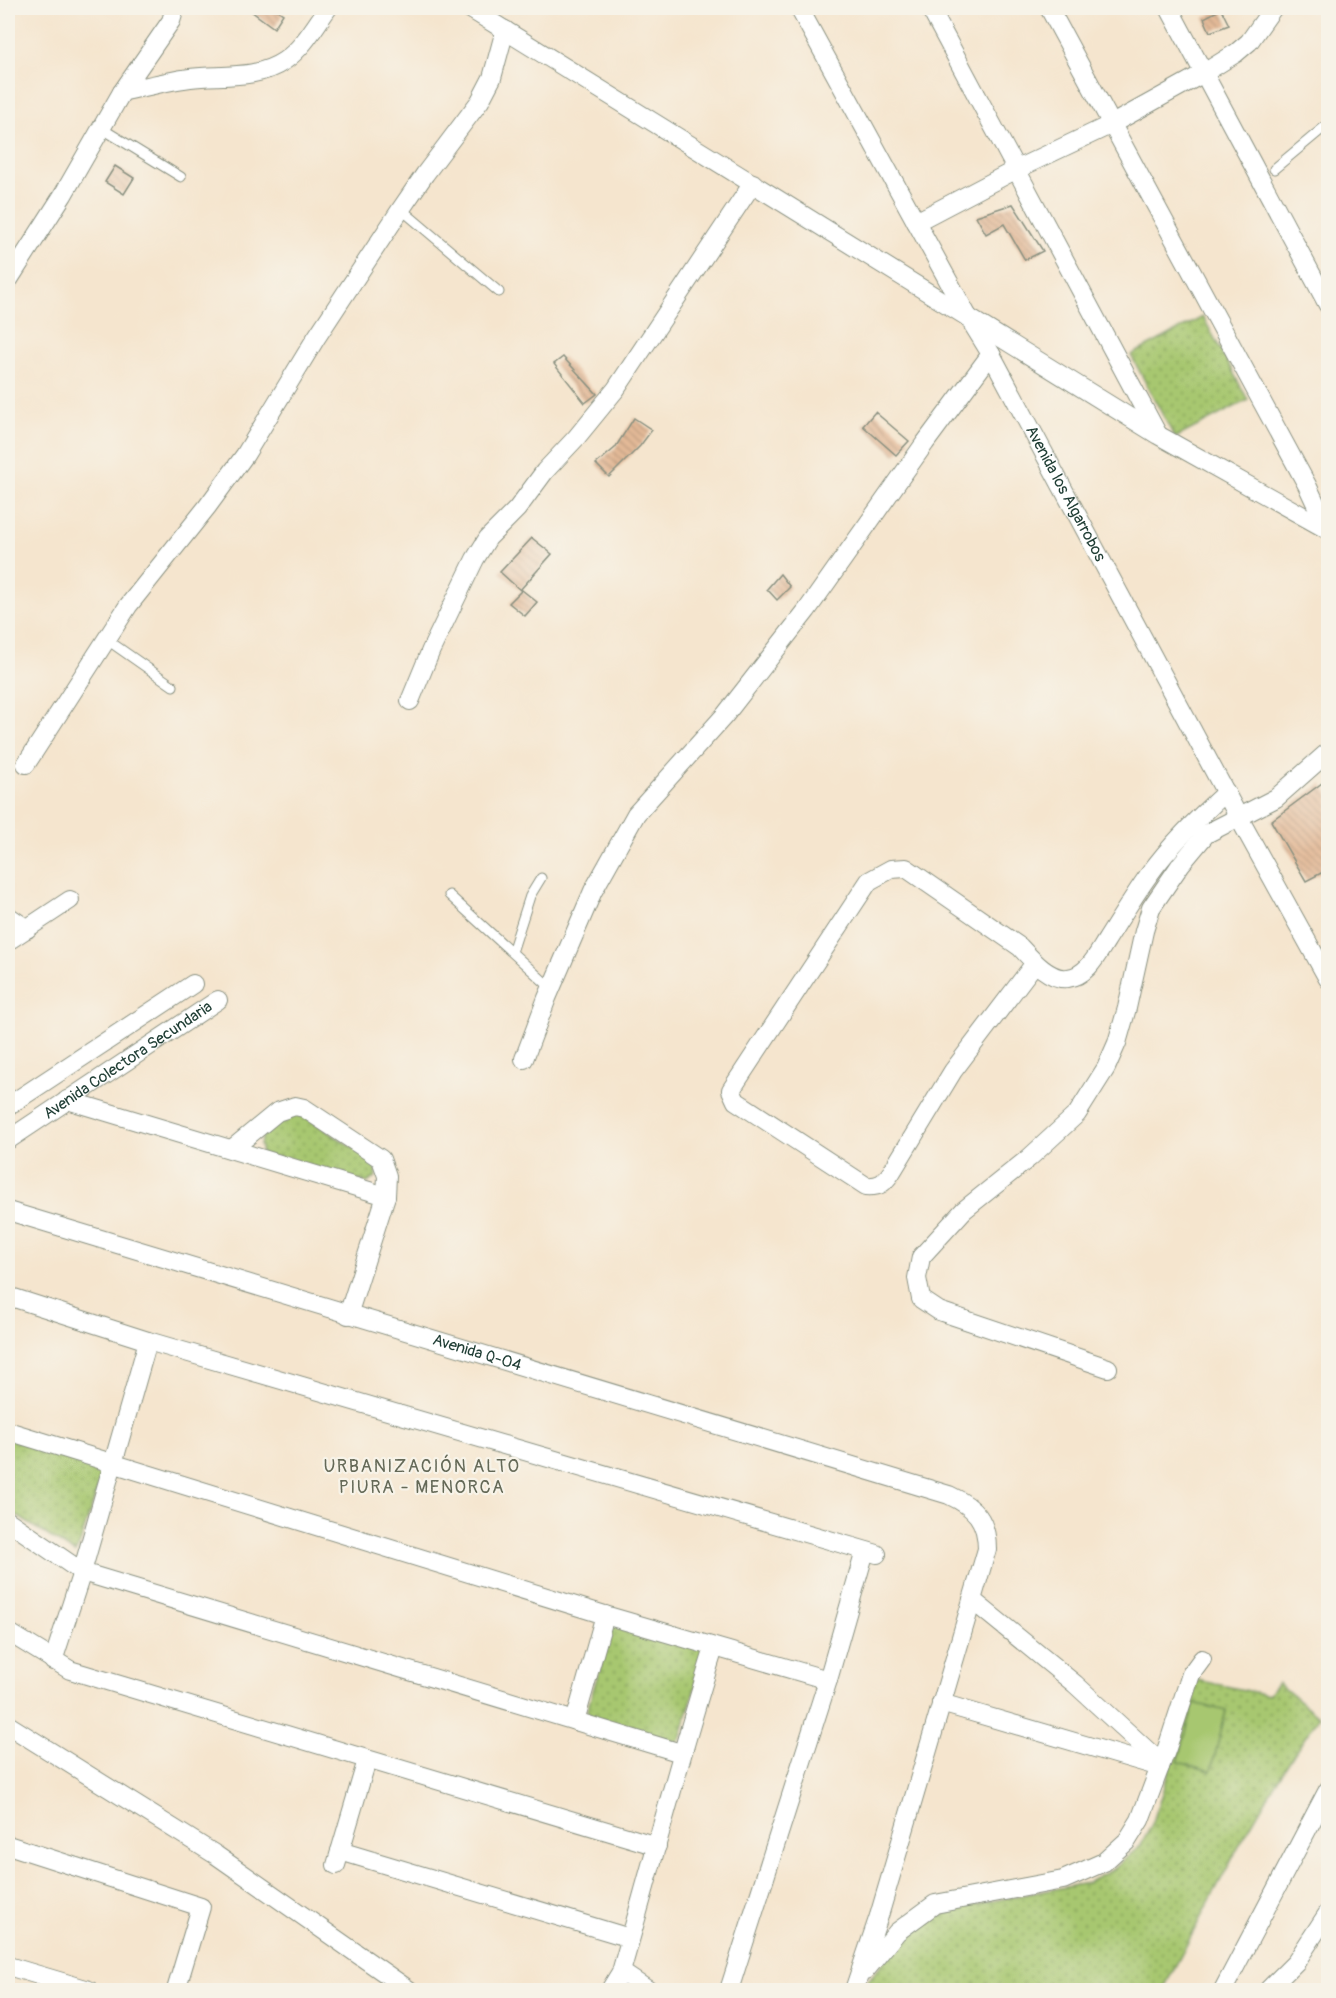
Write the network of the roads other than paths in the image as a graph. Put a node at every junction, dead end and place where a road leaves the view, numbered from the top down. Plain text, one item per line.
1 (175, 8) edge
2 (328, 8) edge
3 (469, 8) edge
4 (799, 8) edge
5 (930, 8) edge
6 (1049, 8) edge
7 (1169, 8) edge
8 (1273, 8) edge
9 (505, 30) junction
10 (1204, 73) junction
11 (122, 92) junction
12 (1112, 124) junction
13 (1329, 124) edge
14 (101, 128) junction
15 (1017, 169) junction
16 (1267, 174) junction
17 (181, 177) dead end
18 (753, 183) junction
19 (401, 209) junction
20 (916, 222) junction
21 (8, 280) edge
22 (499, 292) dead end
23 (1329, 305) edge
24 (967, 315) junction
25 (991, 354) junction
26 (1158, 435) junction
27 (1328, 530) edge
28 (106, 639) junction
29 (173, 686) dead end
30 (410, 701) dead end
31 (1329, 752) edge
32 (26, 764) dead end
33 (1226, 792) junction
34 (1239, 816) junction
35 (541, 878) dead end
36 (449, 895) dead end
37 (70, 900) dead end
38 (8, 916) edge
39 (27, 929) junction
40 (8, 941) edge
41 (512, 952) junction
42 (1035, 963) junction
43 (1329, 979) edge
44 (193, 984) dead end
45 (551, 988) junction
46 (218, 1000) dead end
47 (524, 1059) dead end
48 (67, 1100) junction
49 (8, 1106) edge
50 (8, 1140) edge
51 (232, 1149) junction
52 (386, 1196) junction
53 (8, 1211) edge
54 (8, 1296) edge
55 (348, 1315) junction
56 (148, 1341) junction
57 (1108, 1368) dead end
58 (8, 1431) edge
59 (113, 1464) junction
60 (8, 1521) edge
61 (82, 1572) junction
62 (972, 1600) junction
63 (605, 1616) junction
64 (8, 1632) edge
65 (714, 1648) junction
66 (1202, 1659) dead end
67 (53, 1661) junction
68 (828, 1680) junction
69 (941, 1703) junction
70 (575, 1721) junction
71 (8, 1725) edge
72 (681, 1752) junction
73 (367, 1760) junction
74 (1161, 1765) junction
75 (1329, 1790) edge
76 (8, 1845) edge
77 (657, 1846) junction
78 (1329, 1913) edge
79 (630, 1938) junction
80 (8, 1966) edge
81 (621, 1972) junction
82 (856, 1985) edge
83 (89, 1990) edge
84 (176, 1990) edge
85 (409, 1990) edge
86 (610, 1990) edge
87 (648, 1990) edge
88 (729, 1990) edge
89 (1223, 1990) edge
90 (1268, 1990) edge

1 - 11 street
2 - 11 street
3 - 9 street
4 - 20 street, Avenida los Algarrobos
5 - 15 street
6 - 12 street
7 - 10 street
8 - 10 street
9 - 18 street
9 - 19 street
10 - 12 street
10 - 16 street
11 - 14 street
12 - 15 street
12 - 27 street
13 - 16 lane
14 - 17 lane
14 - 21 street
15 - 20 street
15 - 26 street
16 - 23 street
18 - 24 street
18 - 30 street
19 - 22 lane
19 - 28 street
20 - 24 street, Avenida los Algarrobos
24 - 25 street, Avenida los Algarrobos
24 - 26 street
25 - 33 street, Avenida los Algarrobos
25 - 45 street
26 - 27 street
28 - 29 lane
28 - 32 street
31 - 34 street
33 - 34 street, Avenida los Algarrobos
33 - 42 street
34 - 43 street, Avenida los Algarrobos
34 - 57 street
35 - 41 lane
36 - 41 lane
37 - 39 street
38 - 39 street
39 - 40 street
41 - 45 lane
42 - 42 street
44 - 49 street, Avenida Colectora Secundaria
45 - 47 street
46 - 48 street, Avenida Colectora Secundaria
48 - 50 street, Avenida Colectora Secundaria
48 - 51 street
51 - 52 street
51 - 52 street
52 - 55 street
53 - 55 street, Avenida Q-04
54 - 56 street
55 - 62 street, Avenida Q-04
56 - 59 street
56 - 68 street
58 - 59 street
59 - 61 street
59 - 63 street
60 - 61 street
61 - 67 street
61 - 70 street
62 - 69 street, Avenida Q-04
62 - 74 street
63 - 65 street
63 - 70 street
64 - 67 street
65 - 68 street
65 - 72 street
66 - 74 street
67 - 73 street
68 - 88 street
69 - 74 street
69 - 82 street, Avenida Q-04
70 - 72 street
71 - 85 street
72 - 77 street
73 - 77 street
73 - 79 street
74 - 82 street
75 - 89 street
76 - 84 street
77 - 79 street
78 - 90 street
79 - 81 street
80 - 83 street
81 - 86 street
81 - 87 street

